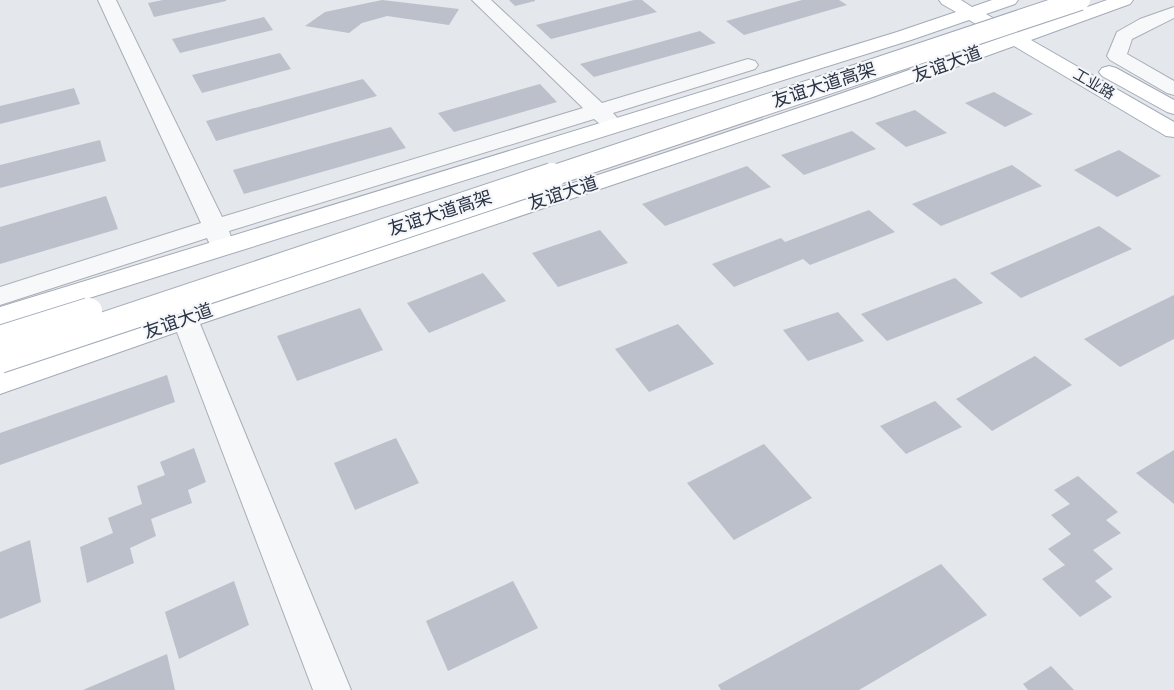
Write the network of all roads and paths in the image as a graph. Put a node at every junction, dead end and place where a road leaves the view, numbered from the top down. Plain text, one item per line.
1 (107, 0) edge
2 (481, 0) edge
3 (948, 0) edge
4 (1046, 0) edge
5 (1080, 0) edge
6 (1124, 0) edge
7 (988, 5) edge
8 (1174, 12) edge
9 (1037, 32) junction
10 (1014, 40) junction
11 (748, 65) dead end
12 (1174, 89) edge
13 (1174, 108) edge
14 (597, 111) junction
15 (614, 126) junction
16 (1174, 131) edge
17 (218, 237) junction
18 (0, 296) edge
19 (0, 317) edge
20 (185, 319) junction
21 (0, 339) edge
22 (0, 360) edge
23 (0, 383) edge
24 (332, 690) edge

1 - 17 street
2 - 14 street
3 - 7 main road
4 - 21 main road, 友谊大道高架, bridge
5 - 22 main road, 友谊大道高架, bridge
6 - 9 main road, 友谊大道
7 - 9 main road, 工业路
7 - 10 main road, 工业路
7 - 15 main road
8 - 12 street
9 - 10 main road, 友谊大道
9 - 13 main road, 工业路
10 - 16 main road, 工业路
10 - 20 main road, 友谊大道
11 - 14 street
14 - 15 street
14 - 17 street
15 - 17 main road
17 - 18 street
17 - 19 main road
20 - 23 main road, 友谊大道
20 - 24 street

